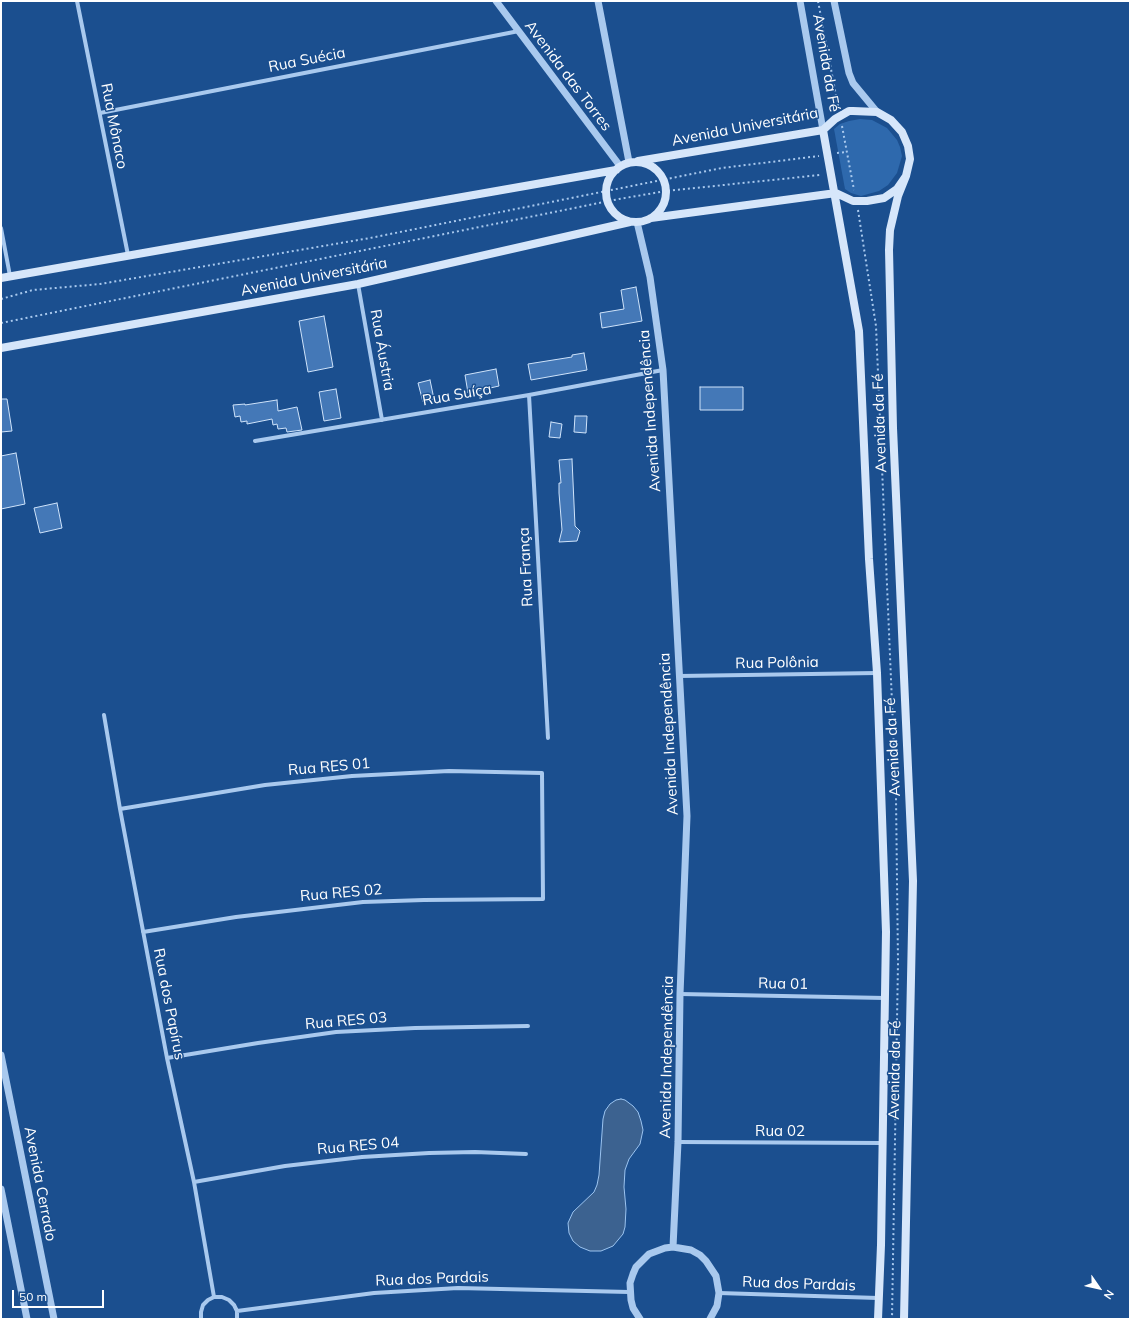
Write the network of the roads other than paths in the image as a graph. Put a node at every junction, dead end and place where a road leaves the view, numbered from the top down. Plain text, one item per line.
1 (77, 1) edge
2 (496, 1) edge
3 (598, 1) edge
4 (800, 1) edge
5 (834, 1) edge
6 (519, 31) junction
7 (877, 112) junction
8 (100, 113) junction
9 (823, 130) junction
10 (633, 162) junction
11 (618, 168) junction
12 (906, 176) junction
13 (836, 193) junction
14 (651, 218) junction
15 (634, 222) junction
16 (1, 228) edge
17 (128, 255) junction
18 (10, 276) junction
19 (1, 278) edge
20 (358, 284) junction
21 (1, 348) edge
22 (663, 370) junction
23 (529, 395) junction
24 (382, 420) junction
25 (256, 441) dead end
26 (876, 673) junction
27 (678, 676) junction
28 (104, 715) dead end
29 (548, 738) dead end
30 (120, 809) junction
31 (543, 899) joint
32 (143, 932) junction
33 (680, 994) junction
34 (885, 998) junction
35 (528, 1026) dead end
36 (1, 1055) edge
37 (167, 1058) junction
38 (678, 1142) junction
39 (882, 1143) junction
40 (526, 1154) dead end
41 (194, 1182) junction
42 (1, 1189) edge
43 (673, 1247) junction
44 (630, 1292) junction
45 (719, 1293) junction
46 (214, 1297) junction
47 (878, 1298) junction
48 (237, 1311) junction
49 (27, 1319) edge
50 (54, 1319) edge
51 (200, 1319) edge
52 (237, 1319) edge
53 (640, 1319) edge
54 (710, 1319) edge
55 (878, 1319) edge
56 (904, 1319) edge

1 - 8 street, Rua Mônaco
2 - 6 street, Avenida das Torres
3 - 10 street
4 - 9 street, Avenida da Fé
5 - 7 street, Avenida da Fé
6 - 8 street, Rua Suécia
6 - 11 street, Avenida das Torres
7 - 9 main road, Avenida Universitária
7 - 12 main road
8 - 17 street, Rua Mônaco
9 - 10 main road, Avenida Universitária
9 - 13 main road
10 - 11 main road, Avenida Universitária
10 - 14 main road
11 - 15 main road
11 - 17 main road
12 - 13 main road
12 - 56 main road, Avenida da Fé
13 - 14 main road
13 - 26 main road, Avenida da Fé
14 - 15 main road, Avenida Universitária
15 - 20 main road, Avenida Universitária
15 - 22 street, Avenida Independência
16 - 18 street
17 - 18 main road
18 - 19 main road
20 - 21 main road, Avenida Universitária
20 - 24 street, Rua Áustria
22 - 23 street, Rua Suíça
22 - 27 street, Avenida Independência
23 - 24 street, Rua Suíça
23 - 29 street, Rua França
24 - 25 street, Rua Suíça
26 - 27 street, Rua Polônia
26 - 34 main road, Avenida da Fé
27 - 33 street, Avenida Independência
28 - 30 street, Rua dos Papírus
30 - 31 street, Rua RES 01
30 - 32 street, Rua dos Papírus
31 - 32 street, Rua RES 02
32 - 37 street, Rua dos Papírus
33 - 34 street, Rua 01
33 - 38 street, Avenida Independência
34 - 39 main road, Avenida da Fé
35 - 37 street, Rua RES 03
36 - 50 street, Avenida Cerrado
37 - 41 street, Rua dos Papírus
38 - 39 street, Rua 02
38 - 43 street, Avenida Independência
39 - 47 main road, Avenida da Fé
40 - 41 street, Rua RES 04
41 - 46 street, Rua dos Papírus
42 - 49 street
43 - 44 street
43 - 45 street
44 - 48 street, Rua dos Pardais
44 - 53 street
45 - 47 street, Rua dos Pardais
45 - 54 street
46 - 48 street
46 - 51 street
47 - 55 main road, Avenida da Fé
48 - 52 street

